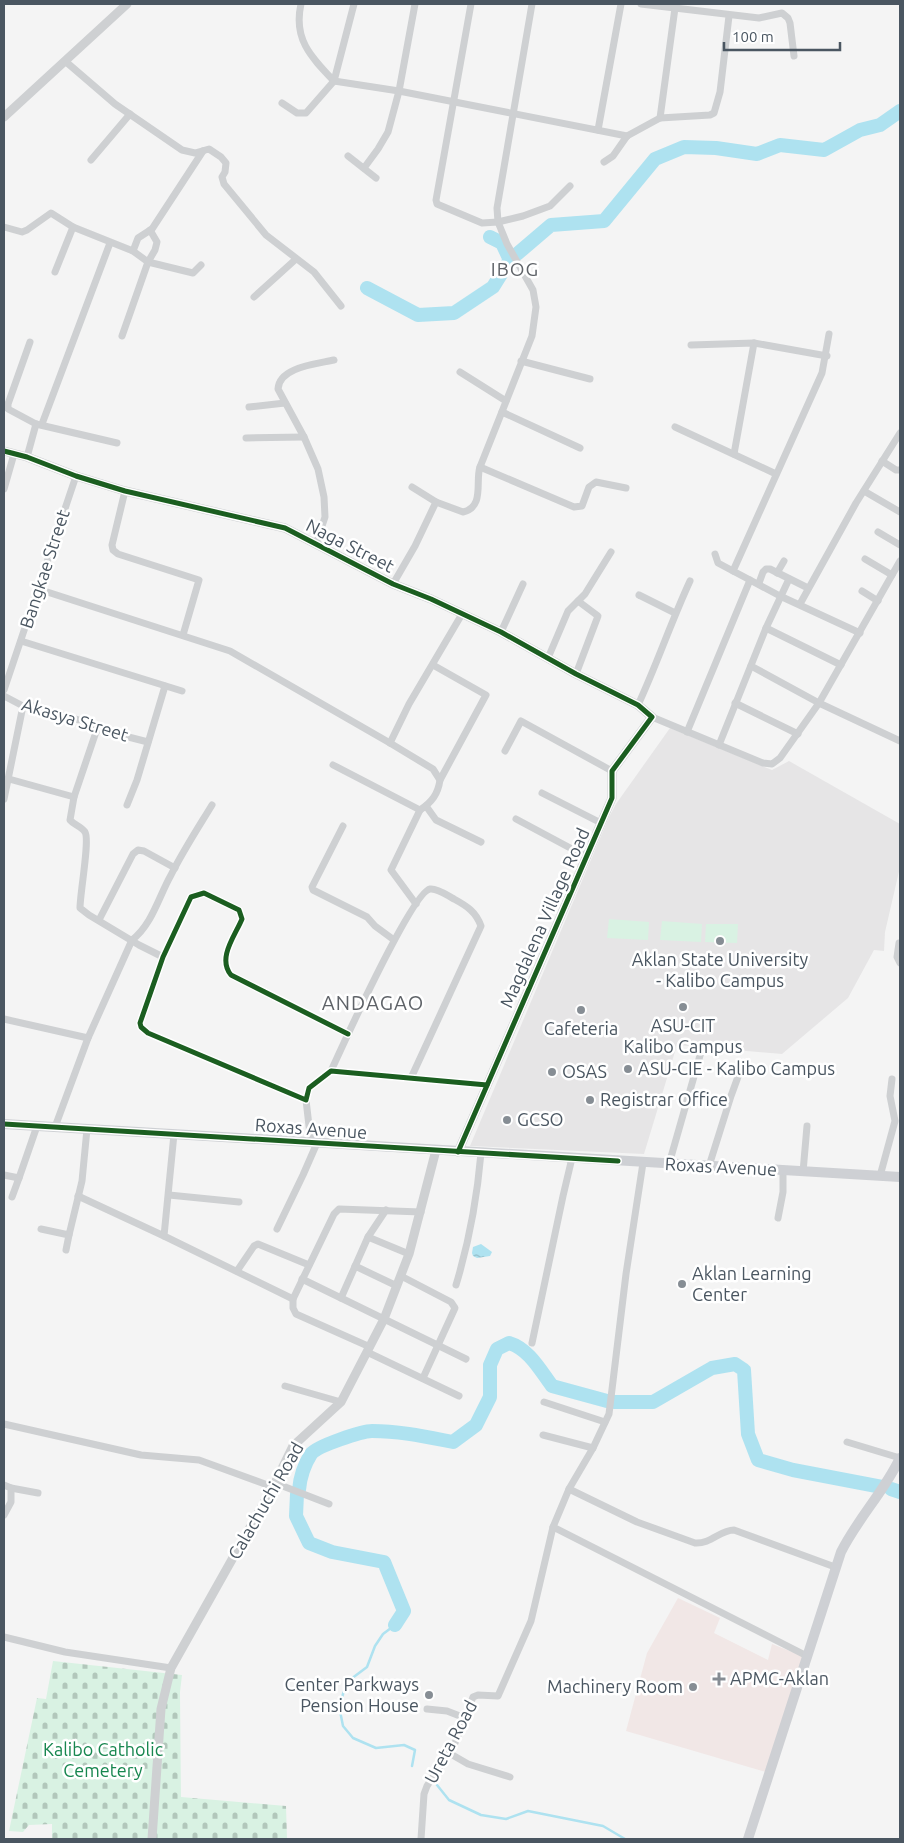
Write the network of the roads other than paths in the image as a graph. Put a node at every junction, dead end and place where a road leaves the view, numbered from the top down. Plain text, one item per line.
1 (126, 4) edge
2 (301, 4) edge
3 (354, 4) edge
4 (415, 4) edge
5 (471, 4) edge
6 (532, 4) edge
7 (621, 4) edge
8 (641, 4) edge
9 (666, 6) edge
10 (675, 8) junction
11 (730, 16) junction
12 (794, 56) dead end
13 (65, 61) junction
14 (334, 81) junction
15 (399, 91) junction
16 (452, 101) junction
17 (282, 103) dead end
18 (513, 113) junction
19 (130, 114) junction
20 (4, 118) edge
21 (660, 118) junction
22 (598, 130) junction
23 (627, 136) junction
24 (204, 150) junction
25 (348, 156) dead end
26 (91, 160) dead end
27 (604, 162) dead end
28 (364, 168) junction
29 (376, 178) dead end
30 (570, 186) dead end
31 (498, 222) junction
32 (4, 227) edge
33 (73, 227) junction
34 (150, 230) junction
35 (110, 243) junction
36 (133, 251) junction
37 (296, 259) junction
38 (148, 262) junction
39 (201, 265) dead end
40 (55, 272) dead end
41 (254, 297) dead end
42 (341, 306) dead end
43 (829, 334) dead end
44 (122, 336) dead end
45 (30, 342) dead end
46 (754, 343) junction
47 (690, 345) dead end
48 (826, 356) junction
49 (334, 360) dead end
50 (521, 361) junction
51 (460, 372) dead end
52 (590, 379) dead end
53 (506, 401) junction
54 (285, 403) junction
55 (249, 407) dead end
56 (502, 412) junction
57 (39, 424) junction
58 (675, 427) dead end
59 (900, 433) edge
60 (304, 437) junction
61 (246, 438) dead end
62 (117, 443) dead end
63 (580, 448) dead end
64 (4, 451) edge
65 (14, 454) junction
66 (734, 454) junction
67 (27, 457) junction
68 (882, 461) junction
69 (480, 466) junction
70 (900, 470) edge
71 (776, 474) junction
72 (76, 476) junction
73 (412, 487) dead end
74 (626, 488) dead end
75 (4, 489) edge
76 (125, 491) junction
77 (864, 492) junction
78 (436, 502) junction
79 (900, 512) edge
80 (878, 532) dead end
81 (316, 544) junction
82 (900, 545) edge
83 (611, 552) dead end
84 (715, 554) dead end
85 (865, 559) dead end
86 (784, 561) dead end
87 (900, 561) edge
88 (733, 571) junction
89 (777, 573) junction
90 (892, 575) junction
91 (789, 579) junction
92 (750, 580) junction
93 (690, 581) dead end
94 (393, 584) junction
95 (522, 584) dead end
96 (759, 584) junction
97 (808, 588) junction
98 (38, 589) junction
99 (862, 592) dead end
100 (639, 595) dead end
101 (780, 596) junction
102 (578, 601) junction
103 (878, 601) junction
104 (800, 604) junction
105 (675, 613) junction
106 (462, 614) junction
107 (766, 628) junction
108 (501, 632) junction
109 (860, 633) junction
110 (183, 635) junction
111 (21, 641) junction
112 (548, 658) junction
113 (841, 665) junction
114 (433, 666) junction
115 (751, 666) junction
116 (576, 674) junction
117 (164, 686) junction
118 (4, 690) edge
119 (182, 692) dead end
120 (4, 696) edge
121 (735, 703) junction
122 (819, 703) junction
123 (638, 705) junction
124 (23, 706) junction
125 (652, 717) junction
126 (97, 729) junction
127 (687, 732) junction
128 (798, 734) junction
129 (900, 740) edge
130 (148, 742) junction
131 (390, 742) junction
132 (719, 745) junction
133 (504, 751) dead end
134 (333, 765) dead end
135 (612, 771) junction
136 (9, 779) junction
137 (440, 780) junction
138 (542, 793) dead end
139 (74, 797) junction
140 (4, 800) edge
141 (127, 805) dead end
142 (212, 805) dead end
143 (423, 808) junction
144 (516, 819) dead end
145 (601, 823) junction
146 (343, 826) dead end
147 (481, 842) dead end
148 (587, 856) junction
149 (175, 868) junction
150 (416, 904) junction
151 (99, 920) junction
152 (132, 940) junction
153 (394, 940) junction
154 (899, 943) dead end
155 (163, 957) junction
156 (900, 963) edge
157 (4, 1020) edge
158 (348, 1034) junction
159 (88, 1038) junction
160 (701, 1052) dead end
161 (330, 1071) junction
162 (739, 1074) dead end
163 (411, 1078) junction
164 (892, 1079) dead end
165 (487, 1086) junction
166 (306, 1100) junction
167 (4, 1124) edge
168 (37, 1126) junction
169 (807, 1126) dead end
170 (55, 1127) junction
171 (87, 1129) junction
172 (174, 1134) junction
173 (314, 1143) junction
174 (436, 1150) junction
175 (458, 1152) junction
176 (481, 1153) junction
177 (572, 1158) junction
178 (644, 1163) junction
179 (669, 1164) junction
180 (709, 1166) junction
181 (783, 1171) junction
182 (803, 1172) junction
183 (4, 1175) edge
184 (880, 1176) junction
185 (900, 1177) edge
186 (19, 1178) junction
187 (169, 1195) junction
188 (78, 1196) junction
189 (12, 1197) dead end
190 (239, 1202) dead end
191 (386, 1210) junction
192 (421, 1212) junction
193 (778, 1218) dead end
194 (41, 1229) dead end
195 (277, 1229) dead end
196 (69, 1235) junction
197 (164, 1236) junction
198 (368, 1237) junction
199 (66, 1250) dead end
200 (409, 1254) junction
201 (309, 1265) junction
202 (355, 1266) junction
203 (237, 1272) junction
204 (401, 1276) junction
205 (302, 1279) junction
206 (456, 1285) dead end
207 (397, 1286) junction
208 (340, 1298) junction
209 (293, 1299) junction
210 (384, 1319) junction
211 (532, 1343) dead end
212 (438, 1346) junction
213 (369, 1349) junction
214 (466, 1359) dead end
215 (423, 1378) junction
216 (285, 1386) dead end
217 (460, 1396) dead end
218 (341, 1402) junction
219 (544, 1402) dead end
220 (605, 1422) junction
221 (4, 1424) edge
222 (543, 1434) dead end
223 (847, 1442) dead end
224 (593, 1448) junction
225 (900, 1458) edge
226 (274, 1485) junction
227 (7, 1486) edge
228 (569, 1488) junction
229 (38, 1493) dead end
230 (329, 1504) dead end
231 (4, 1515) edge
232 (553, 1527) junction
233 (835, 1567) junction
234 (4, 1637) edge
235 (807, 1656) junction
236 (171, 1668) junction
237 (427, 1708) dead end
238 (465, 1718) junction
239 (449, 1753) junction
240 (510, 1777) dead end
241 (152, 1839) edge
242 (421, 1839) edge
243 (748, 1839) edge

1 - 13 street
2 - 14 street
3 - 14 street
4 - 15 street
5 - 16 street
6 - 18 street
7 - 22 street
8 - 9 street
9 - 10 street
10 - 11 street
10 - 21 street
11 - 12 street
11 - 21 street
13 - 19 street
13 - 20 street
14 - 15 street
14 - 17 street
15 - 16 street
15 - 28 street
16 - 18 street
16 - 31 street
18 - 22 street
18 - 31 street
19 - 24 street
19 - 26 street
21 - 23 street
22 - 23 street
23 - 27 street
24 - 34 street
24 - 37 street
25 - 28 street
28 - 29 street
30 - 31 street
31 - 50 street
32 - 33 street
33 - 35 street
33 - 40 street
34 - 36 street
34 - 38 street
35 - 36 street
35 - 57 street
36 - 38 street
37 - 41 street
37 - 42 street
38 - 39 street
38 - 44 street
43 - 48 street
45 - 57 street
46 - 47 street
46 - 48 street
46 - 66 street
48 - 71 street
49 - 54 street
50 - 52 street
50 - 53 street
51 - 53 street
53 - 56 street
54 - 55 street
54 - 60 street
56 - 63 street
56 - 69 street
57 - 62 street
57 - 67 street
58 - 66 street
59 - 68 street
60 - 61 street
60 - 81 street
64 - 65 street, Naga Street
65 - 67 street, Naga Street
65 - 75 street
66 - 71 street
67 - 72 street, Naga Street
68 - 70 street
68 - 77 street
69 - 74 street
69 - 78 street
71 - 88 street
72 - 76 street, Naga Street
72 - 98 street, Bangkae Street
73 - 78 street
76 - 81 street, Naga Street
76 - 110 street
77 - 79 street
77 - 97 street
78 - 94 street
80 - 82 street
81 - 94 street, Naga Street
83 - 102 street
84 - 88 street
85 - 90 street
86 - 89 street
87 - 90 street
88 - 92 street
89 - 91 street
89 - 96 street
90 - 103 street
91 - 97 street
91 - 101 street
92 - 96 street
92 - 127 street
93 - 105 street
94 - 106 street, Naga Street
95 - 108 street
96 - 101 street
97 - 104 street
98 - 110 street
98 - 111 street, Bangkae Street
99 - 103 street
100 - 105 street
101 - 104 street
101 - 107 street
102 - 112 street
102 - 116 street
103 - 109 street
104 - 109 street
105 - 123 street
106 - 108 street, Naga Street
106 - 114 street
107 - 113 street
107 - 115 street
108 - 112 street, Naga Street
109 - 113 street
110 - 131 street
111 - 117 street
111 - 118 street, Bangkae Street
112 - 116 street, Naga Street
113 - 122 street
114 - 131 street
114 - 137 street
115 - 121 street
115 - 122 street
116 - 123 street, Naga Street
117 - 119 street
117 - 130 street
120 - 124 street, Akasya Street
121 - 128 street
121 - 132 street
122 - 128 street
122 - 129 street
123 - 125 street
124 - 126 street, Akasya Street
124 - 136 street
125 - 127 street
125 - 135 street
126 - 130 street, Akasya Street
126 - 139 street
127 - 132 street
128 - 132 street
130 - 141 street
131 - 137 street
133 - 135 street
134 - 143 street
135 - 145 street, Magdalena Village Road
136 - 139 street
136 - 140 street
137 - 143 street
138 - 145 street
139 - 151 street
142 - 149 street
143 - 147 street
143 - 150 street
144 - 148 street
145 - 148 street, Magdalena Village Road
146 - 153 street
148 - 165 street, Magdalena Village Road
149 - 151 street
149 - 152 street
150 - 153 street
150 - 163 street
151 - 152 street
152 - 155 street
152 - 159 street
153 - 158 street
154 - 156 street
155 - 158 street
155 - 166 street
157 - 159 street
158 - 161 street
159 - 170 street
160 - 179 street
161 - 163 street
161 - 166 street
162 - 180 street
163 - 165 street
164 - 184 street
165 - 175 street, Magdalena Village Road
166 - 173 street
167 - 168 main road, Roxas Avenue
168 - 170 main road, Roxas Avenue
168 - 186 street
169 - 182 street
170 - 171 main road, Roxas Avenue
171 - 172 main road, Roxas Avenue
171 - 188 street
172 - 173 main road, Roxas Avenue
172 - 187 street
173 - 174 main road, Roxas Avenue
173 - 195 street
174 - 175 main road, Roxas Avenue
174 - 192 street, Calachuchi Road
175 - 176 main road, Roxas Avenue
176 - 177 main road, Roxas Avenue
176 - 206 street
177 - 178 main road, Roxas Avenue
177 - 211 street
178 - 179 main road, Roxas Avenue
178 - 220 street
179 - 180 main road, Roxas Avenue
180 - 181 main road, Roxas Avenue
181 - 182 main road, Roxas Avenue
181 - 193 street
182 - 184 main road, Roxas Avenue
183 - 186 street
184 - 185 main road, Roxas Avenue
186 - 189 street
187 - 190 street
187 - 197 street
188 - 196 street
188 - 197 street
191 - 192 street
191 - 198 street
191 - 201 street
192 - 200 street, Calachuchi Road
194 - 196 street
196 - 199 street
197 - 203 street
198 - 200 street
198 - 202 street
200 - 204 street, Calachuchi Road
201 - 203 street
201 - 205 street
202 - 207 street
202 - 208 street
203 - 209 street
204 - 207 street, Calachuchi Road
204 - 212 street
205 - 208 street
205 - 209 street
207 - 210 street, Calachuchi Road
208 - 210 street
209 - 213 street
210 - 212 street
210 - 213 street, Calachuchi Road
212 - 214 street
212 - 215 street
213 - 215 street
213 - 218 street, Calachuchi Road
215 - 217 street
216 - 218 street
218 - 226 street, Calachuchi Road
219 - 220 street
220 - 224 street
221 - 226 street
222 - 224 street
223 - 225 street
224 - 228 street
225 - 233 main road
226 - 230 street
226 - 236 street, Calachuchi Road
227 - 229 street
227 - 231 street
228 - 232 street
228 - 233 street
232 - 235 street
232 - 238 street, Ureta Road
233 - 235 main road
234 - 236 street
235 - 243 main road
236 - 241 street, Calachuchi Road
237 - 238 street
238 - 239 street, Ureta Road
239 - 240 street
239 - 242 street, Ureta Road

